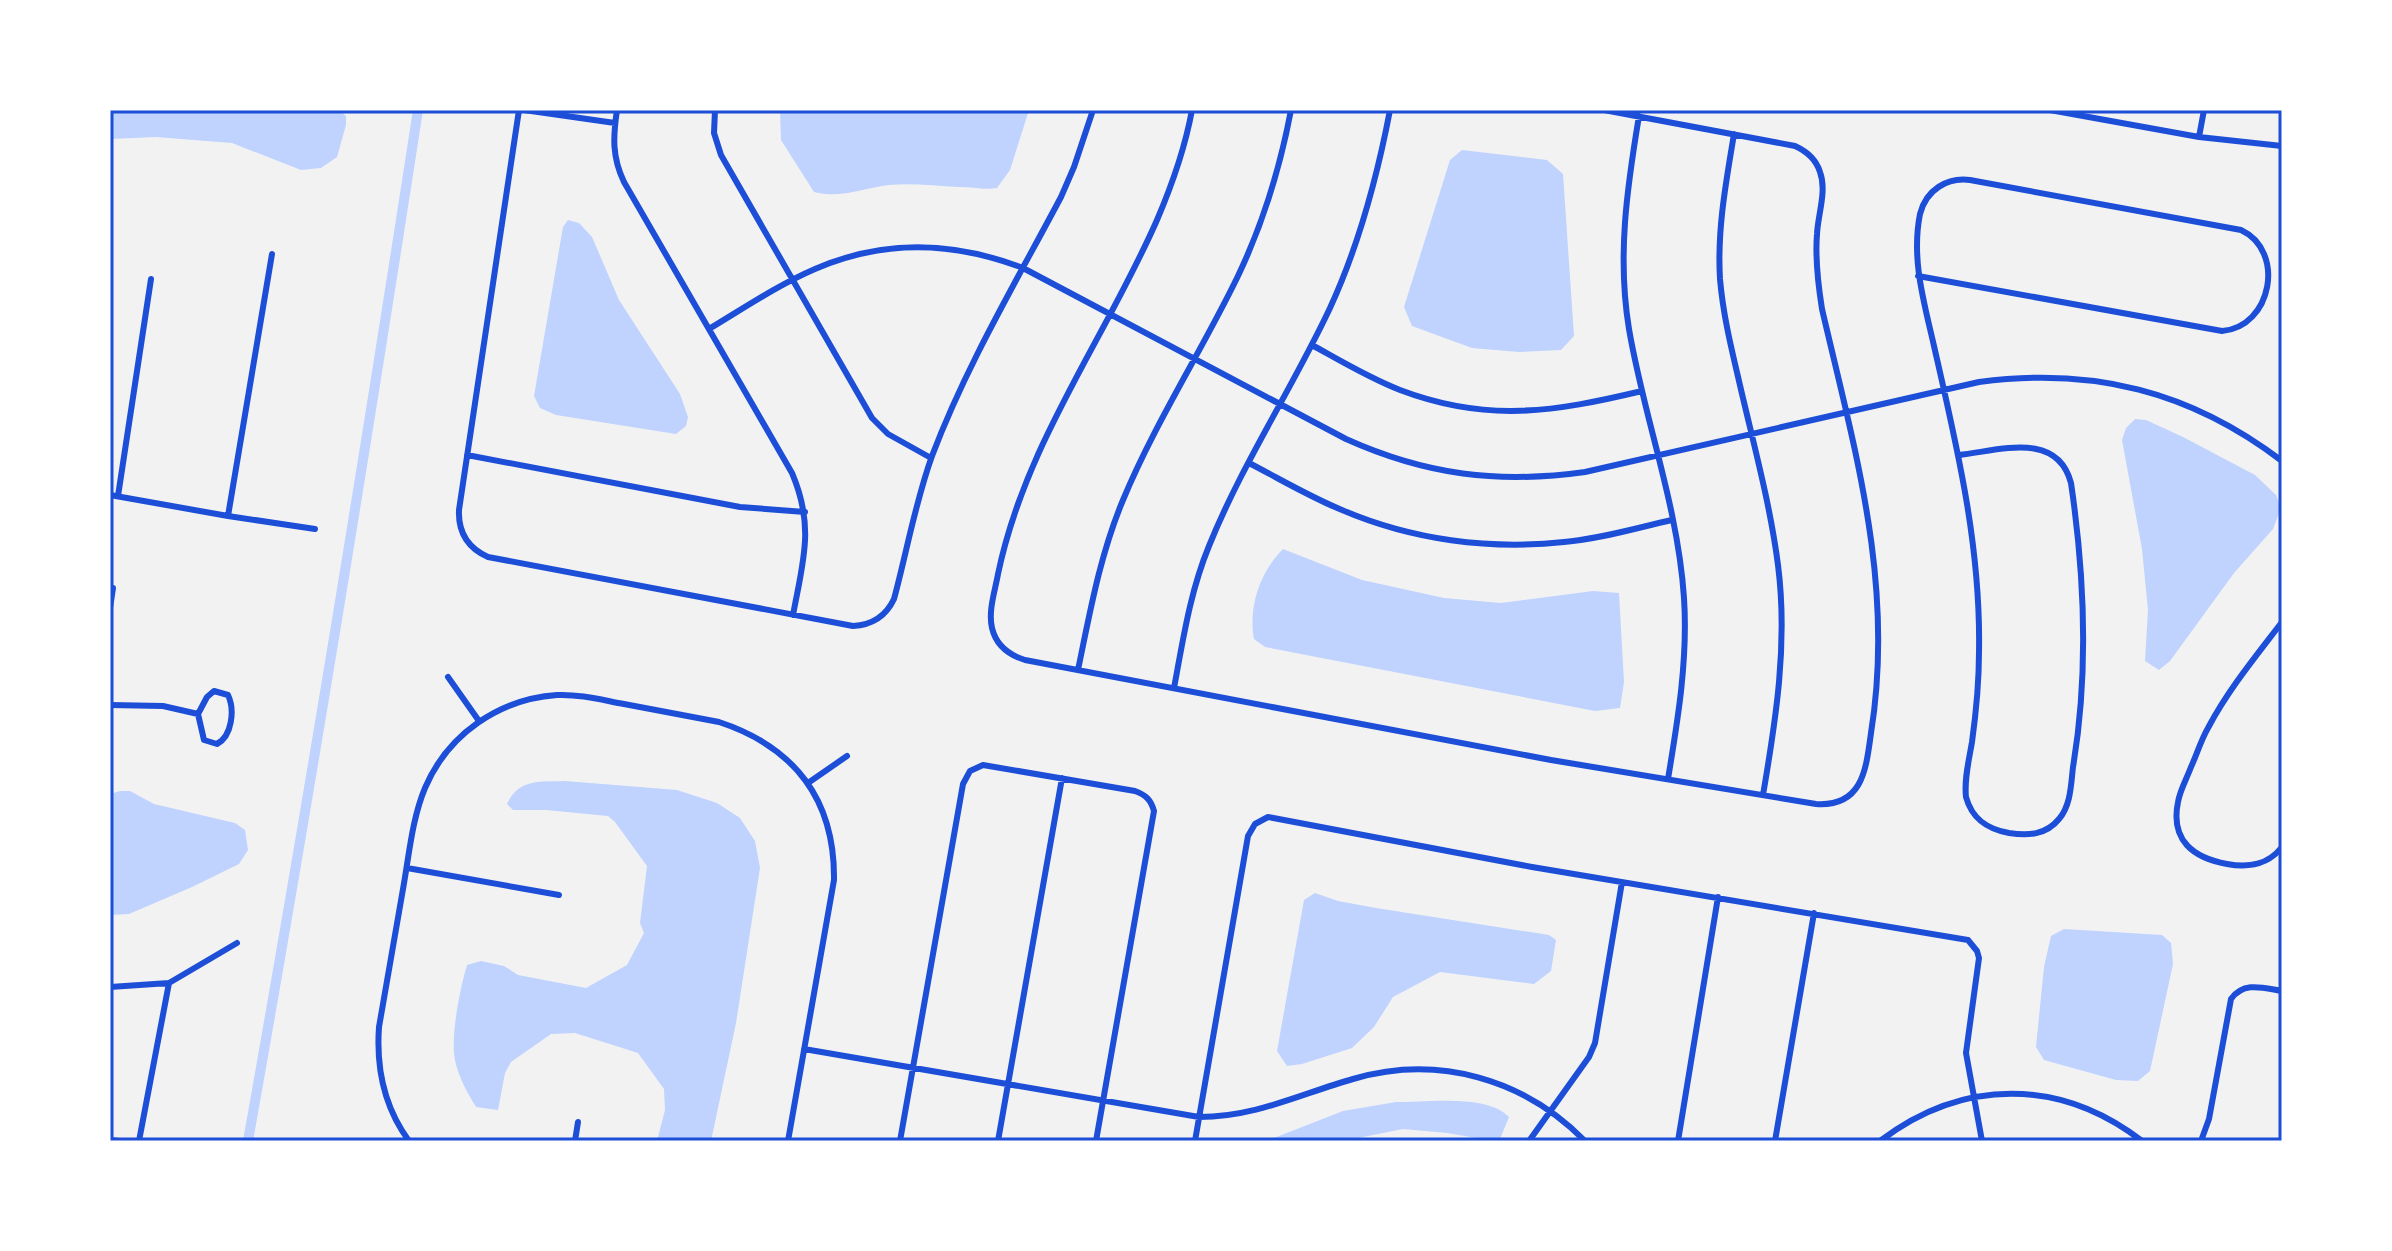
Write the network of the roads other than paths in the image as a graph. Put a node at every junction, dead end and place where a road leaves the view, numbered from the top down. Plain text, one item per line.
1 (522, 110) edge
2 (617, 110) edge
3 (715, 110) edge
4 (1093, 110) edge
5 (1192, 110) edge
6 (1291, 110) edge
7 (1390, 110) edge
8 (1604, 110) edge
9 (2050, 110) edge
10 (2105, 110) edge
11 (2204, 110) edge
12 (1639, 116) junction
13 (2103, 120) junction
14 (615, 123) junction
15 (1734, 134) junction
16 (2199, 137) junction
17 (2282, 146) edge
18 (272, 254) dead end
19 (1023, 268) junction
20 (1918, 276) junction
21 (151, 279) dead end
22 (793, 280) junction
23 (1109, 313) junction
24 (709, 329) junction
25 (1312, 345) junction
26 (1195, 359) junction
27 (1944, 389) junction
28 (1642, 391) junction
29 (1280, 404) junction
30 (1846, 412) junction
31 (1751, 434) junction
32 (467, 455) junction
33 (1959, 455) junction
34 (1657, 456) junction
35 (931, 458) junction
36 (2282, 461) edge
37 (1249, 463) junction
38 (114, 495) edge
39 (805, 512) junction
40 (228, 516) junction
41 (1672, 520) junction
42 (315, 529) dead end
43 (113, 588) dead end
44 (110, 608) edge
45 (793, 615) junction
46 (2282, 622) edge
47 (1078, 670) junction
48 (448, 677) dead end
49 (1174, 688) junction
50 (110, 705) edge
51 (198, 714) junction
52 (479, 721) junction
53 (847, 756) dead end
54 (1062, 778) junction
55 (1668, 779) junction
56 (808, 783) junction
57 (1763, 795) junction
58 (2282, 847) edge
59 (407, 868) junction
60 (1622, 882) junction
61 (559, 895) dead end
62 (1718, 897) junction
63 (1814, 913) junction
64 (237, 943) dead end
65 (169, 983) junction
66 (110, 987) edge
67 (2282, 991) edge
68 (804, 1049) junction
69 (912, 1068) junction
70 (1008, 1085) junction
71 (1974, 1097) junction
72 (1103, 1102) junction
73 (1550, 1111) junction
74 (1199, 1117) junction
75 (578, 1122) dead end
76 (407, 1138) edge
77 (110, 1140) edge
78 (396, 1140) edge
79 (119, 1141) edge
80 (139, 1141) edge
81 (575, 1141) edge
82 (788, 1141) edge
83 (900, 1141) edge
84 (998, 1141) edge
85 (1096, 1141) edge
86 (1195, 1141) edge
87 (1529, 1141) edge
88 (1585, 1141) edge
89 (1678, 1141) edge
90 (1775, 1141) edge
91 (1880, 1141) edge
92 (1982, 1141) edge
93 (2142, 1141) edge
94 (2201, 1141) edge

1 - 14 street
1 - 32 street
2 - 14 street
3 - 22 street
4 - 19 street
5 - 23 street
6 - 26 street
7 - 25 street
8 - 12 street
9 - 13 street
10 - 13 street
11 - 16 street
12 - 15 street
12 - 28 street
13 - 16 street
14 - 24 street
15 - 30 street
15 - 31 street
16 - 17 street
18 - 40 street
19 - 22 street
19 - 23 street
19 - 35 street
20 - 20 street
20 - 27 street
21 - 38 street
22 - 24 street
22 - 35 street
23 - 26 street
23 - 47 street
24 - 39 street
25 - 28 street
25 - 29 street
26 - 29 street
26 - 47 street
27 - 30 street
27 - 33 street
27 - 36 street
28 - 34 street
29 - 34 street
29 - 37 street
30 - 31 street
30 - 57 street
31 - 34 street
31 - 57 street
32 - 39 street
32 - 45 street
33 - 33 street
34 - 41 street
35 - 45 street
37 - 41 street
37 - 49 street
38 - 40 street
39 - 45 street
40 - 42 street
41 - 55 street
43 - 44 street
46 - 58 street
47 - 49 street
48 - 52 street
49 - 55 street
50 - 51 street
51 - 51 street
52 - 56 street
52 - 59 street
53 - 56 street
54 - 69 street
54 - 70 street
54 - 72 street
55 - 57 street
56 - 68 street
59 - 61 street
59 - 76 street
60 - 62 street
60 - 73 street
60 - 74 street
62 - 63 street
62 - 89 street
63 - 71 street
63 - 90 street
64 - 65 street
65 - 66 street
65 - 80 street
67 - 94 street
68 - 69 street
68 - 82 street
69 - 70 street
69 - 83 street
70 - 72 street
70 - 84 street
71 - 91 street
71 - 92 street
71 - 93 street
72 - 74 street
72 - 85 street
73 - 74 street
73 - 87 street
73 - 88 street
74 - 86 street
75 - 81 street
76 - 78 street
77 - 79 street

